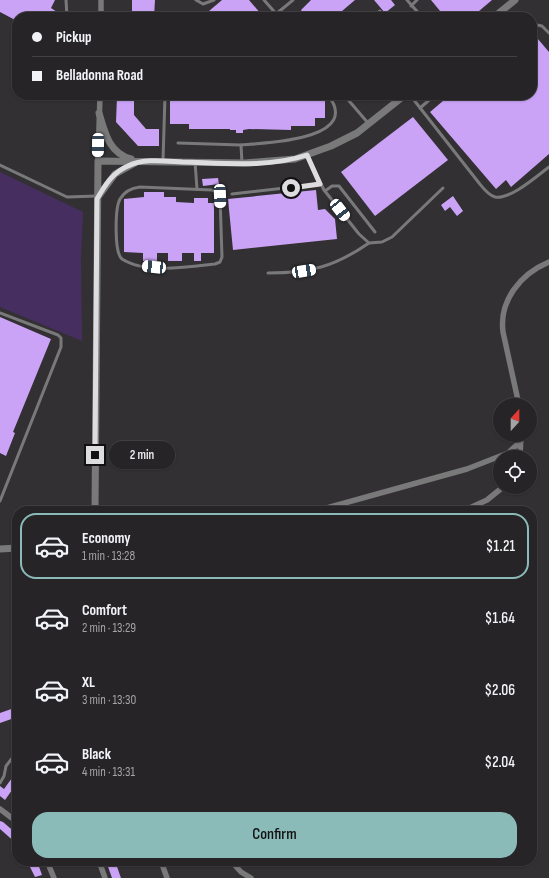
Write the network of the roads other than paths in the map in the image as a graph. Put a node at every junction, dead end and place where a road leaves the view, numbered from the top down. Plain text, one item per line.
1 (66, 0) edge
2 (101, 0) edge
3 (196, 0) edge
4 (214, 0) edge
5 (264, 0) edge
6 (293, 0) edge
7 (406, 0) edge
8 (417, 0) edge
9 (512, 0) edge
10 (515, 0) edge
11 (411, 6) junction
12 (506, 6) junction
13 (67, 12) edge
14 (101, 12) edge
15 (274, 12) edge
16 (282, 12) edge
17 (417, 12) edge
18 (499, 12) edge
19 (537, 25) edge
20 (549, 34) edge
21 (100, 100) edge
22 (166, 100) edge
23 (331, 100) edge
24 (348, 100) edge
25 (399, 100) edge
26 (414, 100) edge
27 (429, 100) edge
28 (420, 108) junction
29 (99, 113) junction
30 (369, 124) junction
31 (178, 143) dead end
32 (241, 145) junction
33 (307, 155) junction
34 (98, 161) junction
35 (141, 161) junction
36 (163, 161) junction
37 (195, 162) junction
38 (242, 163) junction
39 (0, 165) edge
40 (549, 167) edge
41 (320, 184) junction
42 (443, 188) dead end
43 (197, 189) junction
44 (325, 191) junction
45 (232, 194) dead end
46 (97, 198) junction
47 (375, 232) dead end
48 (369, 243) junction
49 (549, 262) edge
50 (268, 273) dead end
51 (0, 312) edge
52 (518, 398) edge
53 (518, 442) edge
54 (494, 494) edge
55 (0, 502) edge
56 (95, 506) edge
57 (334, 506) edge
58 (474, 506) edge
59 (12, 548) edge
60 (0, 549) edge
61 (12, 758) edge
62 (0, 783) edge
63 (0, 809) edge
64 (12, 818) edge
65 (49, 866) edge
66 (101, 866) edge
67 (163, 866) edge
68 (235, 866) edge
69 (54, 878) edge
70 (105, 878) edge
71 (167, 878) edge
72 (251, 878) edge

1 - 13 lane
2 - 14 street
3 - 4 lane
5 - 15 lane
6 - 16 lane
7 - 11 lane
8 - 11 lane
9 - 12 street
10 - 12 street
11 - 17 lane
12 - 18 street
19 - 20 lane
21 - 29 street
22 - 36 lane
23 - 32 lane
24 - 30 lane
25 - 30 street
26 - 28 lane
27 - 28 lane
28 - 40 lane
29 - 34 street
29 - 35 street
30 - 33 street
31 - 32 lane
32 - 38 lane
33 - 38 street
33 - 41 lane
34 - 35 street
34 - 46 street
35 - 36 street
35 - 46 street
36 - 37 street
37 - 38 street
37 - 43 lane
39 - 46 lane
41 - 44 lane
41 - 45 lane
42 - 48 lane
43 - 43 lane
44 - 47 lane
44 - 48 lane
46 - 56 street
48 - 50 lane
49 - 52 street
51 - 55 lane
53 - 57 street
54 - 58 street
59 - 60 street
61 - 62 lane
63 - 64 street
65 - 69 street
66 - 70 street
67 - 71 street
68 - 72 street

